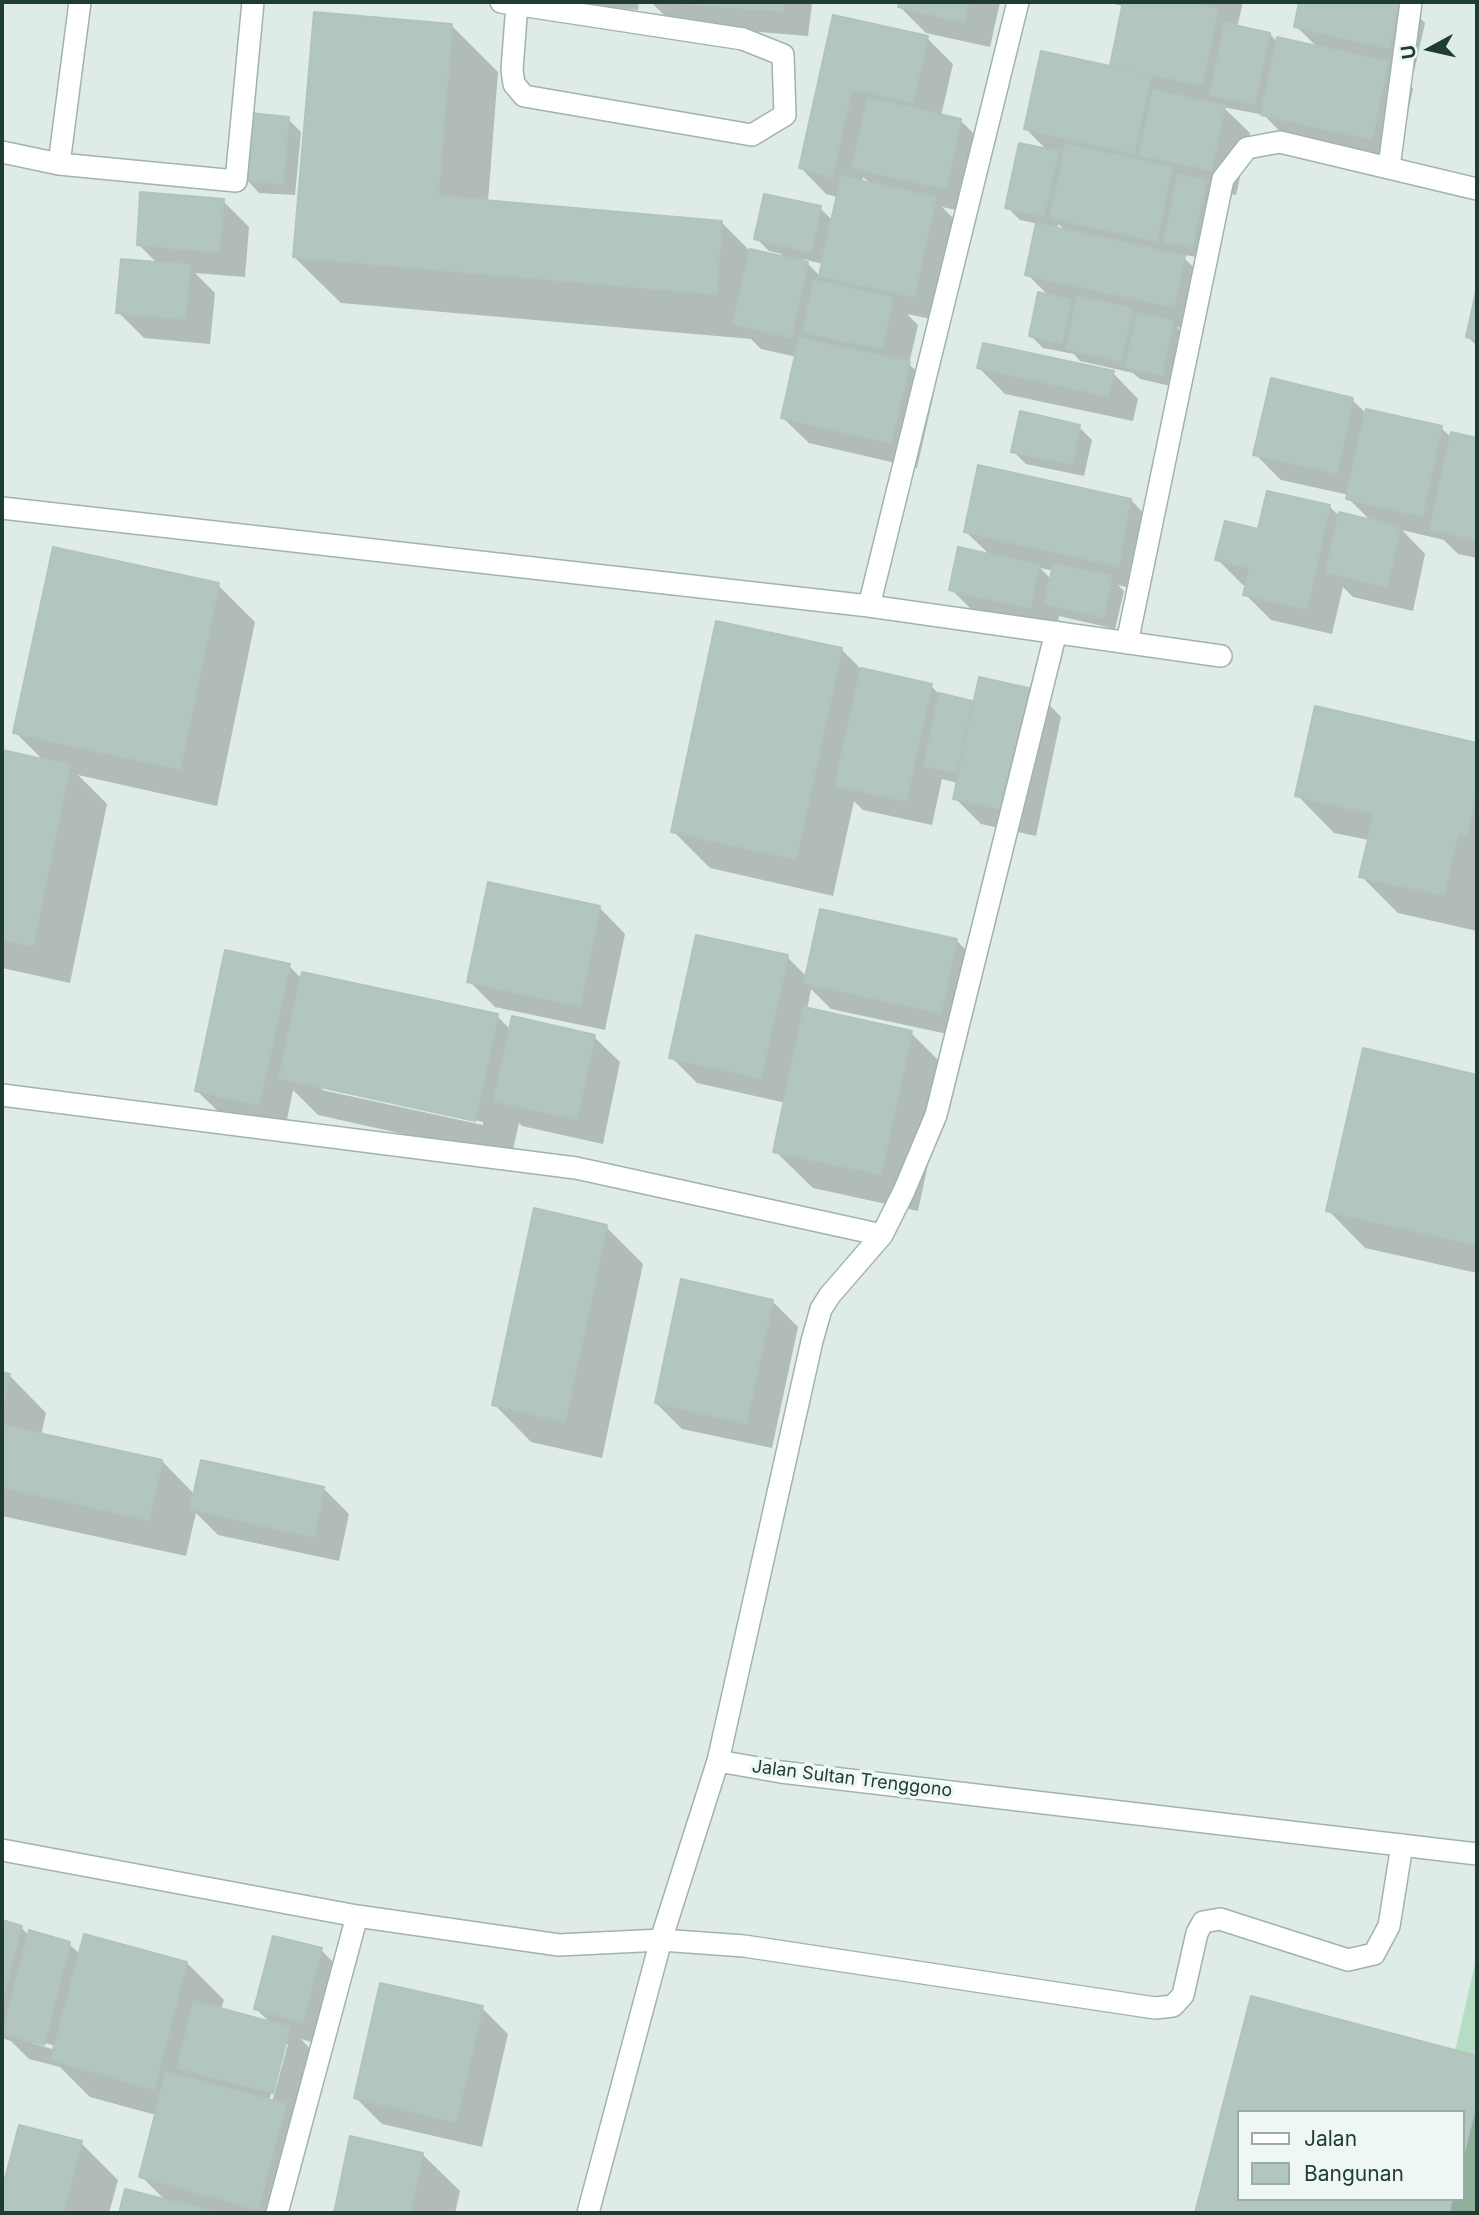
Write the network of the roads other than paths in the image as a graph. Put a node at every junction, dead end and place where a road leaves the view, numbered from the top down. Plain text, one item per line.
1 (80, 2) edge
2 (253, 2) edge
3 (1018, 2) edge
4 (1411, 2) edge
5 (509, 3) edge
6 (2, 152) edge
7 (59, 164) junction
8 (1389, 167) junction
9 (1477, 188) edge
10 (2, 508) edge
11 (869, 606) junction
12 (1056, 632) junction
13 (1127, 643) junction
14 (1221, 656) dead end
15 (2, 1095) edge
16 (882, 1235) junction
17 (718, 1761) junction
18 (1402, 1846) junction
19 (2, 1850) edge
20 (1477, 1854) edge
21 (357, 1916) junction
22 (661, 1940) junction
23 (277, 2213) edge
24 (588, 2213) edge

1 - 7 street
2 - 7 street
3 - 11 street
4 - 8 street
5 - 5 street
6 - 7 street
8 - 9 street
8 - 13 street
10 - 11 street
11 - 12 street
12 - 13 street
12 - 16 street
13 - 14 street
15 - 16 street
16 - 17 street
17 - 18 street, Jalan Sultan Trenggono
17 - 22 street
18 - 20 street, Jalan Sultan Trenggono
18 - 22 street
19 - 21 street
21 - 22 street
21 - 23 street
22 - 24 street

